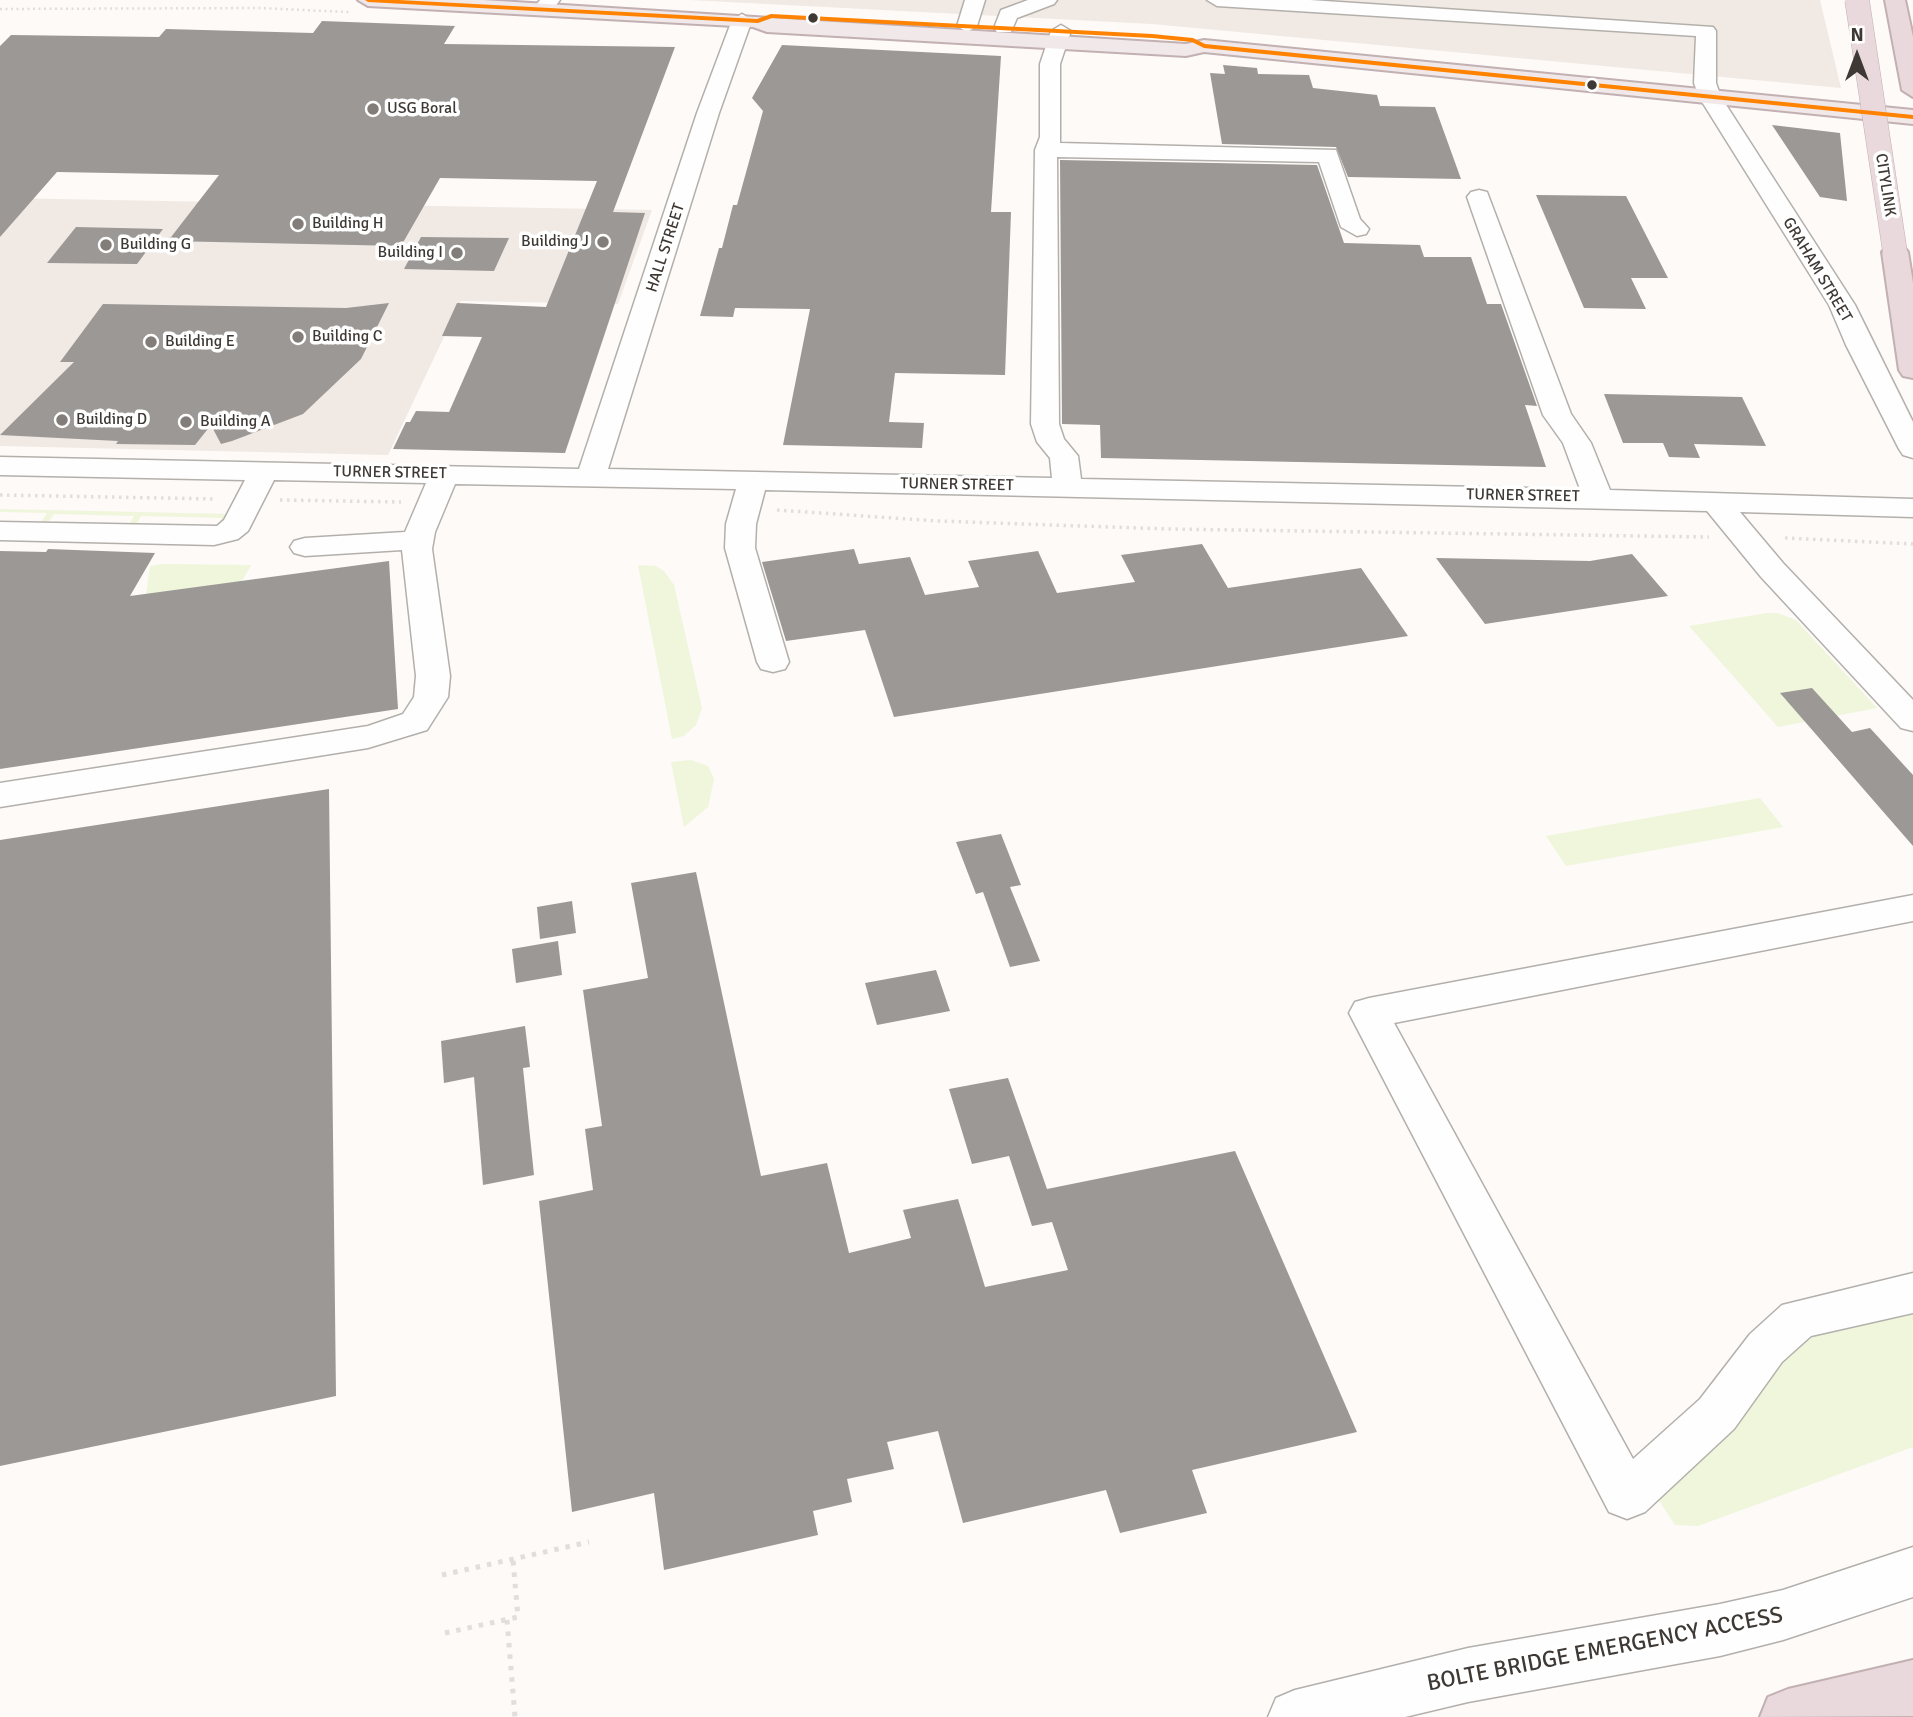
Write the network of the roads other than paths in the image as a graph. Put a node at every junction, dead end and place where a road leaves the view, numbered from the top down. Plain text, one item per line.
1 (368, 0) edge
2 (975, 0) edge
3 (1047, 0) edge
4 (1217, 0) edge
5 (1857, 0) edge
6 (1895, 0) edge
7 (547, 4) edge
8 (750, 20) junction
9 (967, 26) junction
10 (1004, 28) junction
11 (1060, 36) junction
12 (1913, 90) edge
13 (1710, 97) junction
14 (1913, 117) edge
15 (1046, 150) junction
16 (1479, 197) dead end
17 (1357, 229) dead end
18 (1913, 370) edge
19 (1913, 449) edge
20 (0, 466) edge
21 (264, 471) junction
22 (591, 478) junction
23 (687, 480) junction
24 (1067, 487) junction
25 (439, 489) junction
26 (1598, 498) junction
27 (748, 499) junction
28 (1716, 502) junction
29 (1913, 508) edge
30 (0, 531) edge
31 (419, 540) junction
32 (306, 547) dead end
33 (773, 663) dead end
34 (1913, 720) edge
35 (0, 795) edge
36 (1913, 908) edge
37 (1913, 1293) edge
38 (1913, 1573) edge
39 (1913, 1688) edge
40 (1294, 1717) edge
41 (1788, 1717) edge

1 - 7 main road
2 - 9 street
3 - 10 street
4 - 13 street
5 - 18 highway, CITYLINK, bridge
6 - 12 highway
7 - 8 main road
8 - 9 main road
8 - 11 main road
8 - 22 street, HALL STREET
9 - 10 main road
10 - 11 main road
11 - 13 main road
11 - 15 street
13 - 14 main road
13 - 19 street, GRAHAM STREET
15 - 17 street
15 - 24 street
16 - 26 street
20 - 21 street, TURNER STREET
21 - 25 street, TURNER STREET
21 - 30 street
22 - 23 street, TURNER STREET
22 - 25 street, TURNER STREET
23 - 24 street, TURNER STREET
23 - 27 street
24 - 26 street, TURNER STREET
25 - 31 street
26 - 28 street, TURNER STREET
27 - 28 street
27 - 33 street
28 - 29 street, TURNER STREET
28 - 34 street
31 - 32 street
31 - 35 street
36 - 37 street
38 - 40 street, BOLTE BRIDGE EMERGENCY ACCESS
39 - 41 highway

